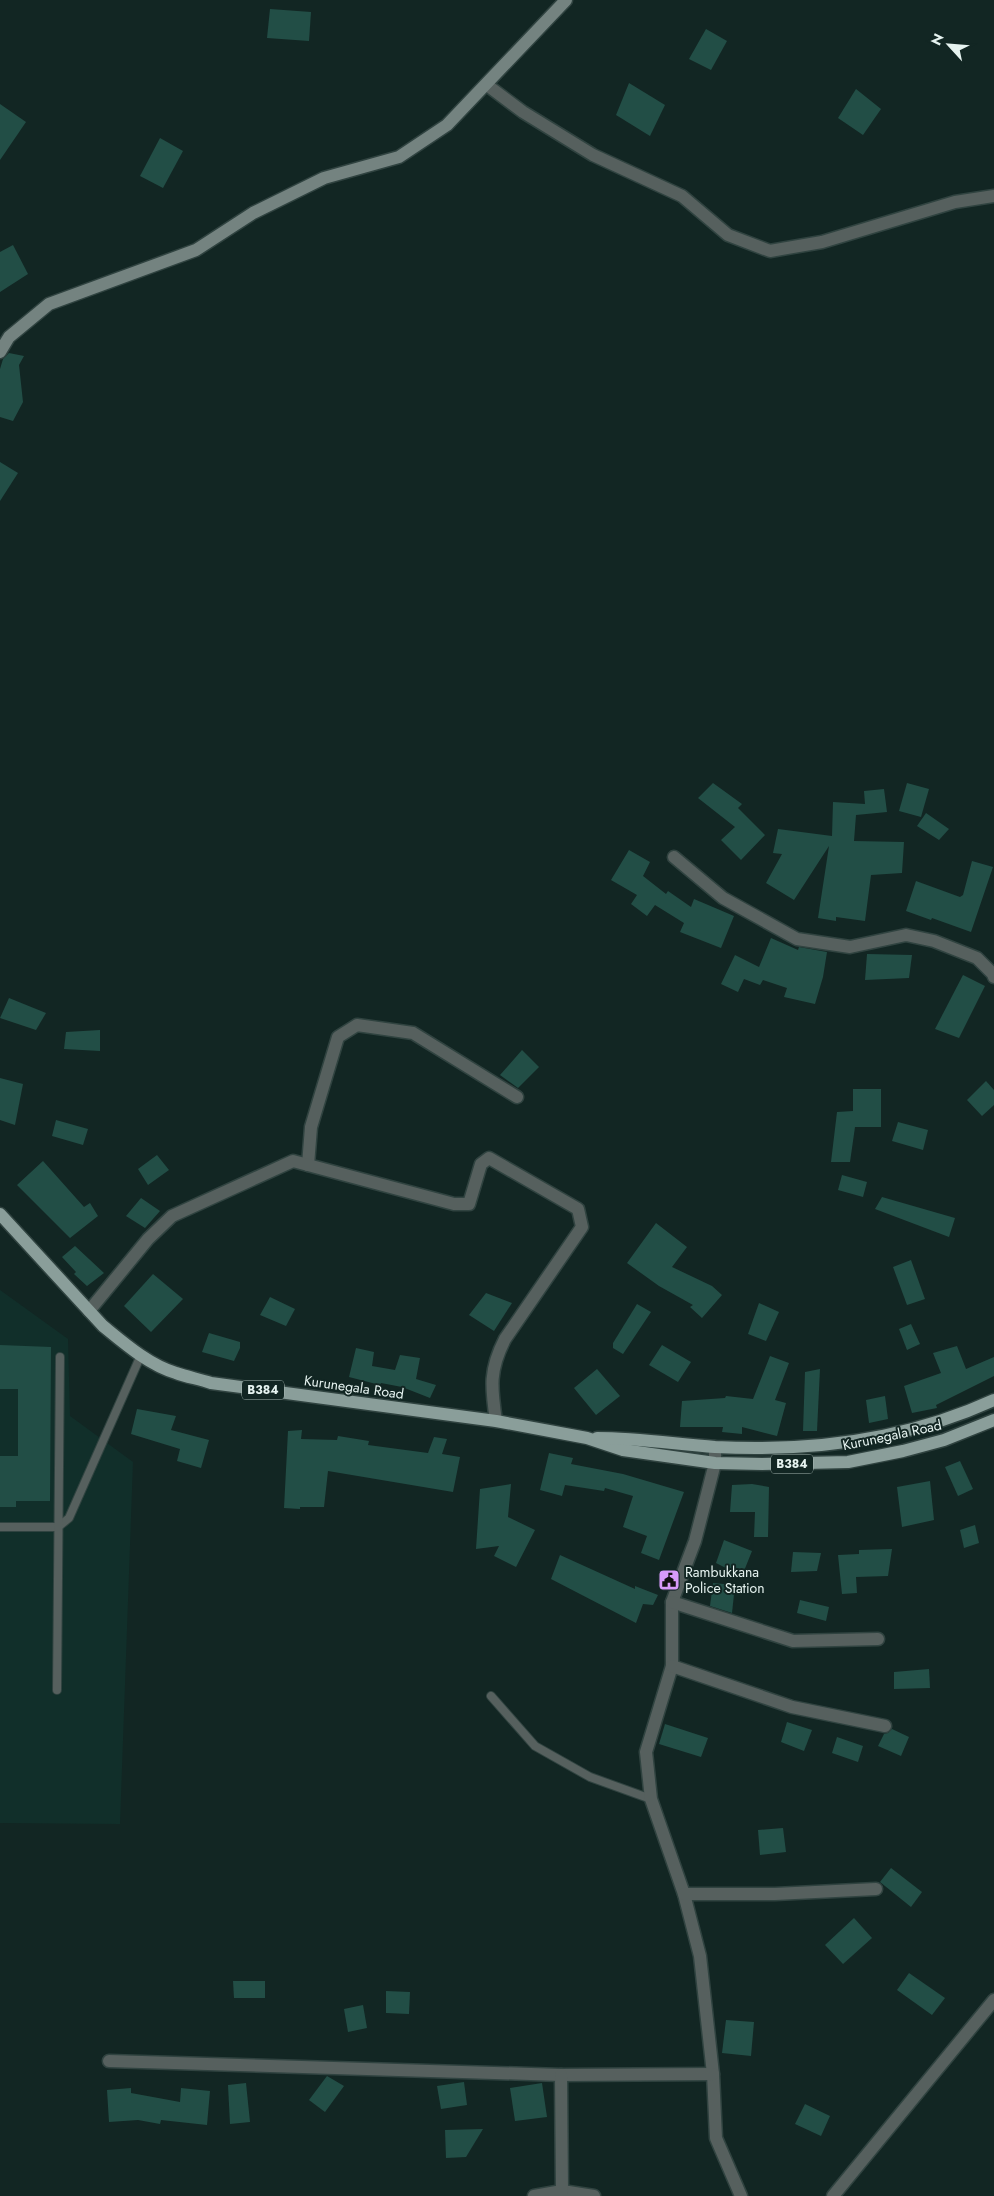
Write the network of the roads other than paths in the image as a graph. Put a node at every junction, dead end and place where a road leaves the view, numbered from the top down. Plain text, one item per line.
1 (566, 0) edge
2 (487, 85) junction
3 (994, 196) edge
4 (0, 352) edge
5 (674, 857) dead end
6 (994, 977) edge
7 (517, 1097) dead end
8 (308, 1165) junction
9 (0, 1214) edge
10 (88, 1311) junction
11 (141, 1355) junction
12 (60, 1356) dead end
13 (994, 1400) edge
14 (994, 1420) edge
15 (496, 1421) junction
16 (587, 1438) junction
17 (715, 1447) junction
18 (714, 1463) junction
19 (0, 1527) edge
20 (58, 1528) junction
21 (672, 1602) junction
22 (878, 1639) dead end
23 (672, 1666) junction
24 (57, 1690) dead end
25 (491, 1696) dead end
26 (885, 1726) dead end
27 (651, 1798) junction
28 (876, 1889) dead end
29 (684, 1894) junction
30 (994, 2000) edge
31 (109, 2061) dead end
32 (713, 2074) junction
33 (561, 2075) junction
34 (562, 2191) junction
35 (534, 2196) edge
36 (594, 2196) edge
37 (741, 2196) edge
38 (833, 2196) edge

1 - 2 street
2 - 3 street
2 - 4 street
5 - 6 street
7 - 8 street
8 - 10 street
8 - 15 street
9 - 10 main road, Kurunegala Road / B384
10 - 11 main road, Kurunegala Road / B384
11 - 15 main road, Kurunegala Road / B384
11 - 20 lane
12 - 20 lane
13 - 17 main road, Kurunegala Road / B384
14 - 18 main road, Kurunegala Road / B384
15 - 16 main road, Kurunegala Road / B384
16 - 17 main road, Kurunegala Road / B384
16 - 18 main road, Kurunegala Road / B384
17 - 18 street
18 - 21 street
19 - 20 lane
20 - 24 lane
21 - 22 street
21 - 23 street
23 - 26 street
23 - 27 street
25 - 27 lane
27 - 29 street
28 - 29 street
29 - 32 street
30 - 38 street
31 - 33 street
32 - 33 street
32 - 37 street
33 - 34 street
34 - 35 street
34 - 36 street

